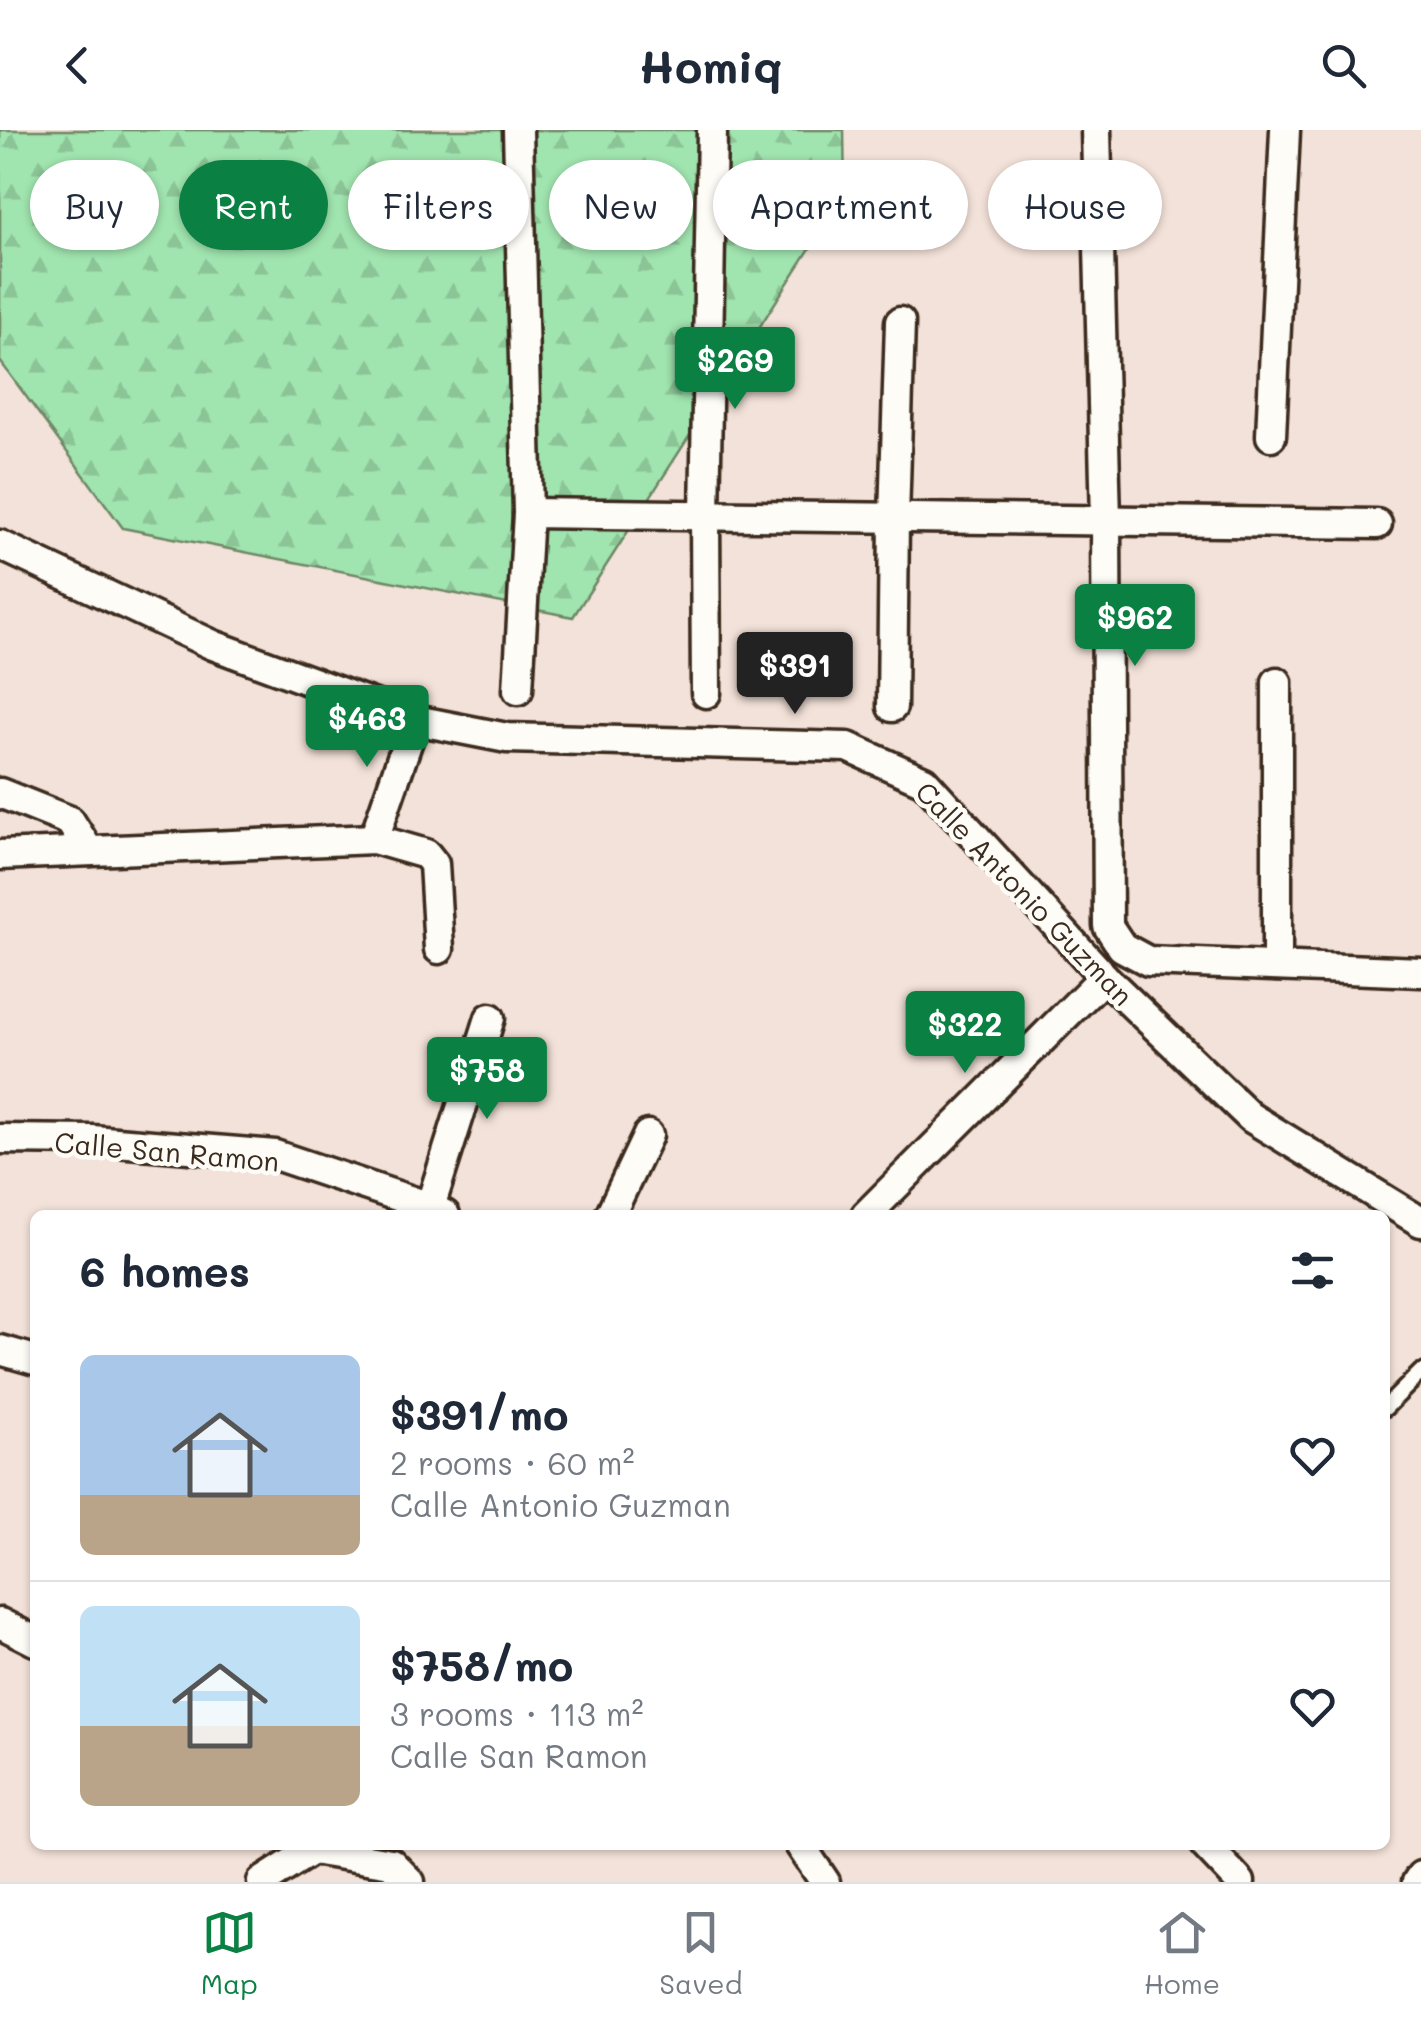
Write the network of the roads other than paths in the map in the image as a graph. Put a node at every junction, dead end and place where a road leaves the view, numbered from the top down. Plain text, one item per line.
1 (518, 130) edge
2 (712, 130) edge
3 (1096, 130) edge
4 (1285, 130) edge
5 (900, 322) dead end
6 (1270, 436) dead end
7 (528, 514) junction
8 (704, 515) junction
9 (894, 518) junction
10 (1106, 520) junction
11 (1377, 524) dead end
12 (0, 545) edge
13 (1277, 682) dead end
14 (518, 690) dead end
15 (706, 693) dead end
16 (892, 707) dead end
17 (415, 720) junction
18 (0, 793) edge
19 (374, 839) junction
20 (89, 851) junction
21 (0, 856) edge
22 (438, 949) dead end
23 (1277, 966) junction
24 (1421, 972) edge
25 (1104, 977) junction
26 (490, 1018) dead end
27 (648, 1136) dead end
28 (0, 1139) edge
29 (435, 1210) edge
30 (438, 1210) edge
31 (612, 1210) edge
32 (871, 1210) edge
33 (1421, 1222) edge
34 (0, 1350) edge
35 (30, 1359) edge
36 (1421, 1372) edge
37 (1390, 1403) edge
38 (0, 1623) edge
39 (30, 1638) edge
40 (306, 1850) edge
41 (321, 1850) edge
42 (803, 1850) edge
43 (1210, 1850) edge
44 (400, 1863) edge
45 (262, 1882) edge
46 (825, 1882) edge
47 (1240, 1882) edge

1 - 7 street
2 - 8 street
3 - 10 street
4 - 6 street
5 - 9 street
7 - 8 street
7 - 14 street
8 - 9 street
8 - 15 street
9 - 10 street
9 - 16 street
10 - 11 street
10 - 23 street
12 - 17 street, Calle Antonio Guzman
13 - 23 street
17 - 19 street
17 - 25 street, Calle Antonio Guzman
18 - 20 street
19 - 20 street
19 - 22 street
20 - 21 street
23 - 24 street
25 - 32 street
25 - 33 street, Calle Antonio Guzman
26 - 30 street
27 - 31 street
28 - 29 street, Calle San Ramon
34 - 35 street
36 - 37 lane
38 - 39 street
40 - 45 street
41 - 44 street
42 - 46 street
43 - 47 street

